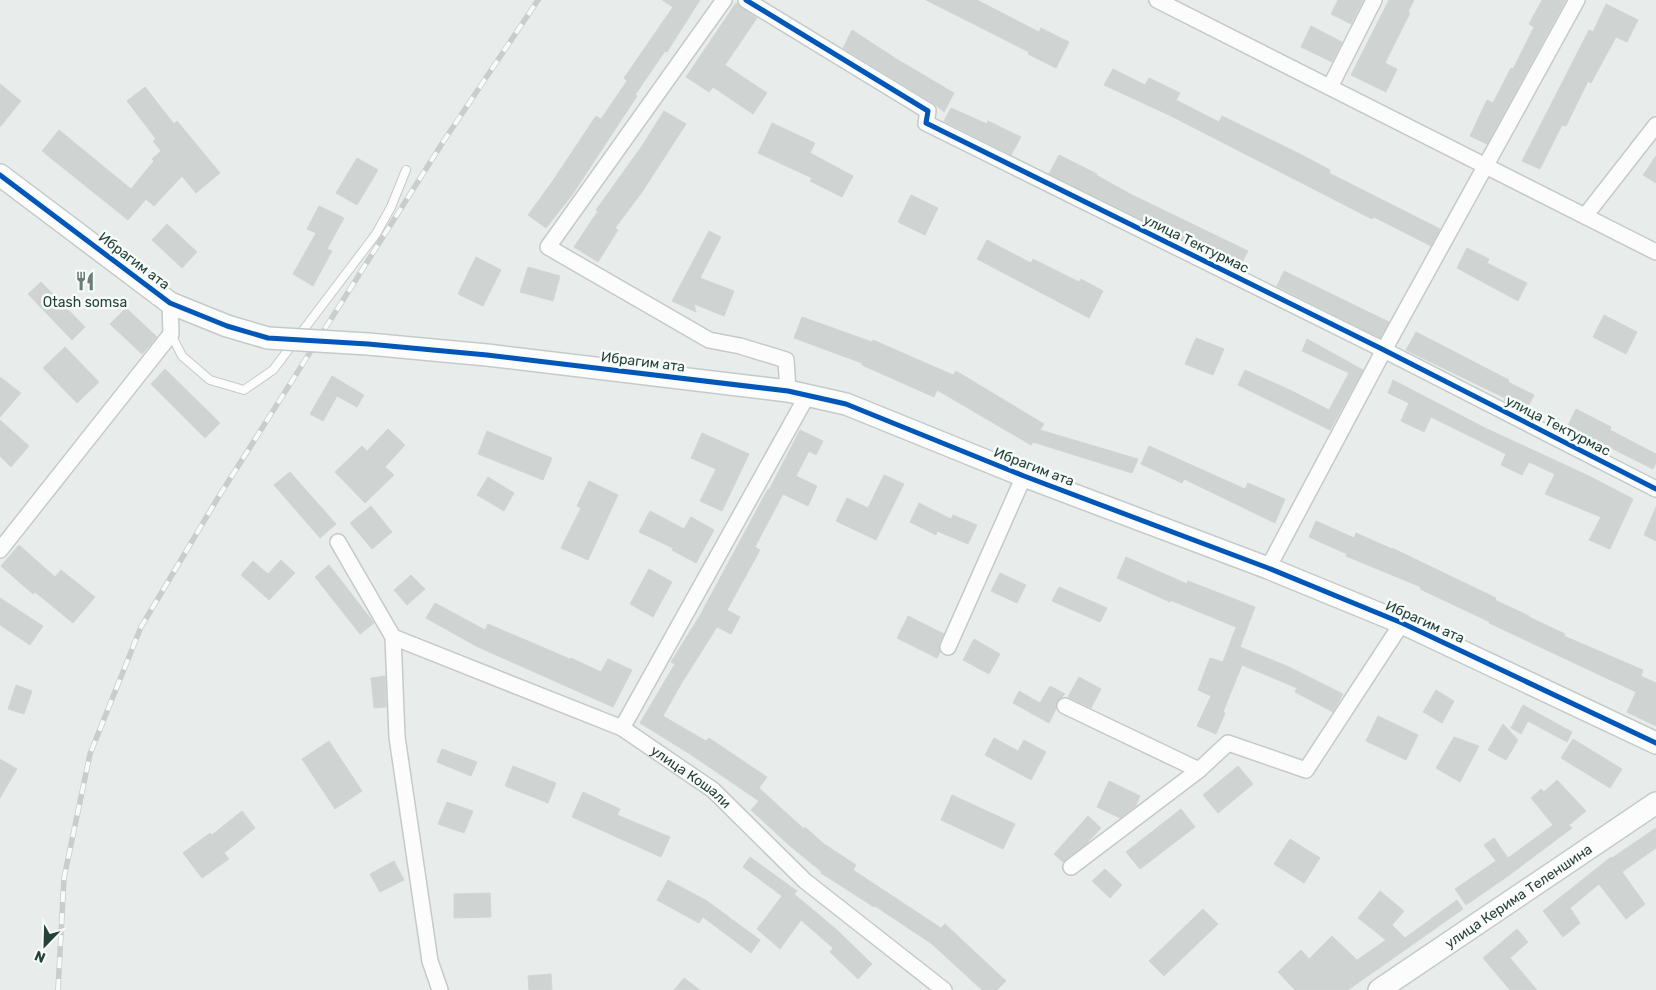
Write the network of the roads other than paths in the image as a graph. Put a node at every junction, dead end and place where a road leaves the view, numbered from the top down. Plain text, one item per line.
1 (724, 0) edge
2 (746, 0) edge
3 (1374, 0) edge
4 (1577, 0) edge
5 (1162, 1) edge
6 (1330, 88) junction
7 (1656, 125) edge
8 (1486, 166) junction
9 (406, 170) dead end
10 (0, 175) edge
11 (1585, 216) junction
12 (1656, 252) edge
13 (170, 303) junction
14 (171, 334) junction
15 (1384, 350) junction
16 (798, 393) junction
17 (1024, 476) junction
18 (1656, 489) edge
19 (338, 542) dead end
20 (0, 550) edge
21 (1268, 568) junction
22 (1402, 623) junction
23 (393, 637) junction
24 (948, 646) dead end
25 (1065, 706) dead end
26 (622, 728) junction
27 (1656, 743) edge
28 (1200, 770) junction
29 (1656, 803) edge
30 (1071, 867) dead end
31 (440, 990) edge
32 (944, 990) edge
33 (1380, 990) edge

1 - 16 street
2 - 15 street, улица Тектурмас
3 - 6 street
4 - 8 street
5 - 6 street
6 - 8 street
7 - 11 street
8 - 11 street
8 - 15 street
9 - 14 lane
10 - 13 street, Ибрагим ата
11 - 12 street
13 - 14 street
13 - 16 street, Ибрагим ата, bridge
14 - 20 street
15 - 18 street, улица Тектурмас
15 - 21 street
16 - 17 street, Ибрагим ата
16 - 26 street
17 - 21 street, Ибрагим ата
17 - 24 street
19 - 23 street
21 - 22 street, Ибрагим ата
22 - 27 street, Ибрагим ата
22 - 28 street
23 - 26 street, улица Кошали
23 - 31 street
25 - 28 street
26 - 32 street, улица Кошали
28 - 30 street
29 - 33 street, улица Керима Теленшина

